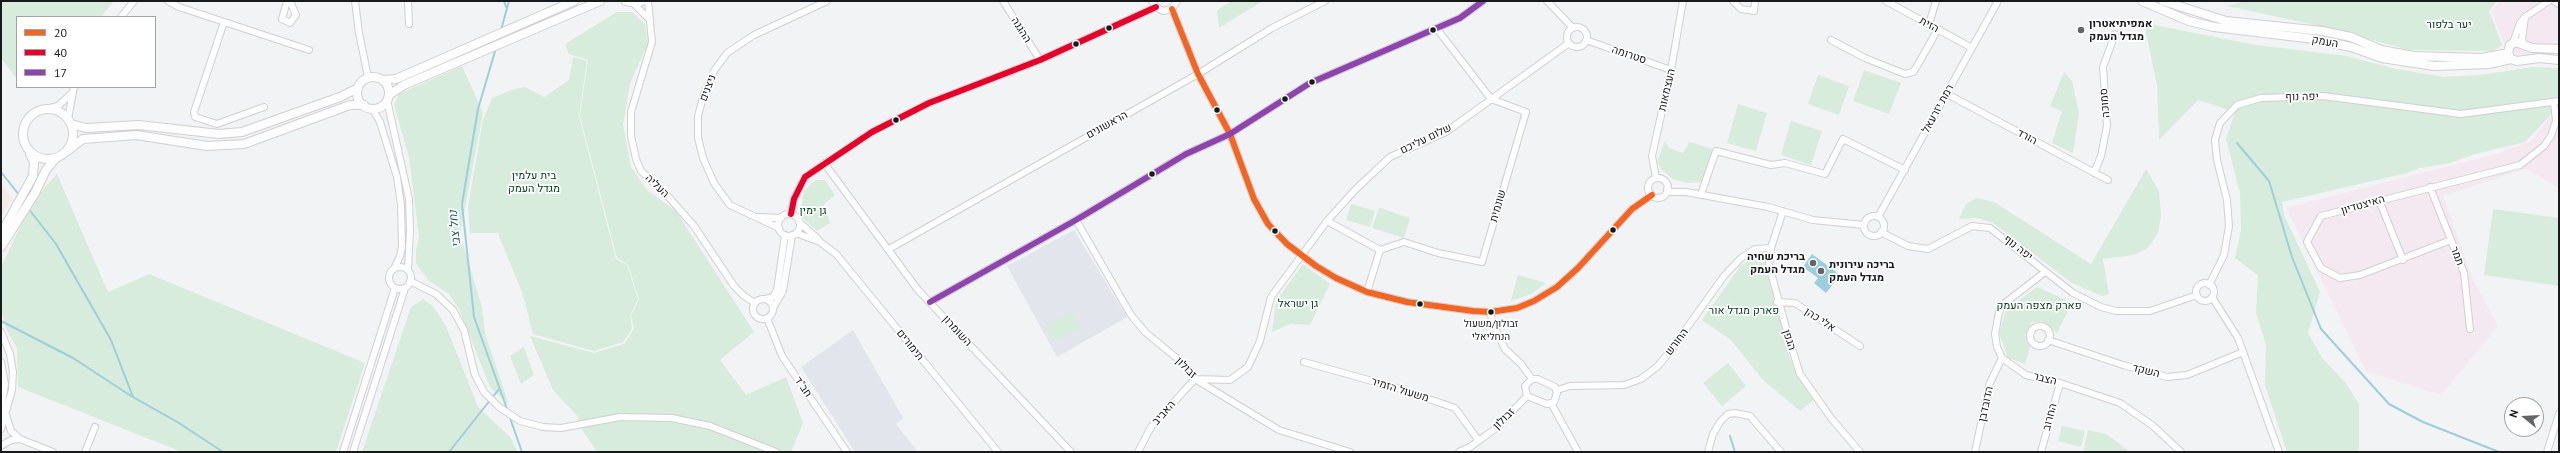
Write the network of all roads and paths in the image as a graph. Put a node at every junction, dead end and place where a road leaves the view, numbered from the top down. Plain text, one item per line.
1 (134, 1) edge
2 (168, 1) edge
3 (286, 1) edge
4 (290, 1) edge
5 (355, 1) edge
6 (408, 1) edge
7 (574, 1) edge
8 (600, 1) edge
9 (642, 1) edge
10 (648, 1) edge
11 (827, 1) edge
12 (1003, 1) edge
13 (1152, 1) edge
14 (1177, 1) edge
15 (1325, 1) edge
16 (1483, 1) edge
17 (1547, 1) edge
18 (1684, 1) edge
19 (1733, 1) edge
20 (1755, 1) edge
21 (1886, 1) edge
22 (1936, 1) edge
23 (1998, 1) edge
24 (2142, 1) edge
25 (2163, 1) edge
26 (2549, 1) edge
27 (2554, 1) edge
28 (629, 2) edge
29 (2559, 4) edge
30 (1156, 7) junction
31 (1172, 9) junction
32 (122, 16) edge
33 (2525, 17) junction
34 (651, 21) junction
35 (224, 22) junction
36 (409, 24) dead end
37 (1929, 24) junction
38 (1573, 28) junction
39 (1437, 29) junction
40 (1938, 30) junction
41 (2115, 34) dead end
42 (1586, 40) junction
43 (1831, 40) dead end
44 (1569, 43) junction
45 (2513, 43) junction
46 (2524, 45) junction
47 (1972, 48) junction
48 (2559, 49) edge
49 (308, 50) dead end
50 (2510, 56) junction
51 (1040, 60) junction
52 (2559, 60) edge
53 (1671, 70) junction
54 (1198, 74) junction
55 (368, 77) junction
56 (383, 80) junction
57 (74, 88) edge
58 (358, 88) junction
59 (71, 94) junction
60 (1947, 94) junction
61 (388, 97) junction
62 (1491, 99) junction
63 (2556, 102) edge
64 (264, 107) dead end
65 (368, 107) junction
66 (41, 110) junction
67 (69, 121) junction
68 (1230, 134) junction
69 (27, 148) junction
70 (67, 151) junction
71 (55, 159) junction
72 (824, 164) junction
73 (1905, 170) junction
74 (2094, 173) junction
75 (1656, 178) junction
76 (2108, 180) dead end
77 (2430, 187) junction
78 (1668, 189) junction
79 (1701, 194) junction
80 (1652, 195) junction
81 (2379, 200) junction
82 (1783, 211) junction
83 (791, 214) junction
84 (755, 216) junction
85 (1878, 217) junction
86 (781, 218) junction
87 (1076, 220) junction
88 (1327, 221) junction
89 (799, 222) junction
90 (1864, 225) junction
91 (778, 228) junction
92 (1882, 232) junction
93 (1, 234) edge
94 (791, 234) junction
95 (2451, 240) junction
96 (820, 242) junction
97 (1, 247) edge
98 (1771, 248) junction
99 (889, 249) junction
100 (1380, 250) junction
101 (1302, 256) junction
102 (2403, 260) junction
103 (394, 269) junction
104 (408, 270) junction
105 (2045, 272) junction
106 (410, 281) junction
107 (2209, 284) junction
108 (395, 288) junction
109 (405, 288) junction
110 (1367, 292) junction
111 (2196, 296) junction
112 (2212, 297) junction
113 (765, 299) junction
114 (930, 302) junction
115 (1777, 302) junction
116 (755, 303) junction
117 (773, 308) junction
118 (1490, 312) junction
119 (767, 318) junction
120 (2470, 329) dead end
121 (1, 332) edge
122 (2048, 340) dead end
123 (1860, 346) dead end
124 (2243, 352) junction
125 (2002, 358) junction
126 (1, 362) edge
127 (1304, 362) dead end
128 (1195, 379) junction
129 (1532, 379) junction
130 (2060, 383) junction
131 (1557, 390) junction
132 (1527, 396) junction
133 (1551, 403) junction
134 (4, 412) edge
135 (2559, 414) edge
136 (95, 427) dead end
137 (1, 429) edge
138 (20, 439) junction
139 (1479, 442) junction
140 (1, 446) edge
141 (54, 452) edge
142 (85, 452) edge
143 (343, 452) edge
144 (353, 452) edge
145 (776, 452) edge
146 (847, 452) edge
147 (998, 452) edge
148 (1071, 452) edge
149 (1138, 452) edge
150 (1350, 452) edge
151 (1459, 452) edge
152 (1578, 452) edge
153 (1708, 452) edge
154 (1781, 452) edge
155 (1860, 452) edge
156 (1975, 452) edge
157 (2041, 452) edge
158 (2182, 452) edge
159 (2278, 452) edge
160 (2547, 452) edge

1 - 32 street
2 - 35 street
3 - 4 street
5 - 55 street
6 - 36 street
7 - 56 main road
8 - 61 main road
9 - 28 main road
10 - 34 street, העליה
11 - 84 street, ניצנים
12 - 51 street, ההגנה
13 - 30 street
14 - 31 street
15 - 54 street, הראשונים
16 - 39 street
17 - 38 street
18 - 53 street, העצמאות
19 - 20 street
21 - 37 street, הזית
22 - 37 street
23 - 47 street, רמת יזרעאל
24 - 50 main road, העמק
25 - 50 main road, העמק
26 - 33 street
27 - 29 street
28 - 34 street
30 - 31 street
30 - 51 street
31 - 54 street
33 - 45 street
33 - 46 street
34 - 116 street, העליה
35 - 49 street
35 - 64 street
37 - 40 street, הזית
38 - 42 street
38 - 44 street
39 - 62 street
39 - 68 street
40 - 43 street
40 - 47 street, הזית
41 - 74 street, סמוכה
42 - 44 street
42 - 53 street, סטרומה
44 - 62 street, שלום עליכם
45 - 46 main road
45 - 50 main road
46 - 48 main road
47 - 60 street, רמת יזרעאל
50 - 52 main road, העמק
51 - 72 street
53 - 75 street, העצמאות
54 - 68 street
54 - 99 street, הראשונים
55 - 56 main road
55 - 58 main road
56 - 61 main road
57 - 59 street
58 - 65 main road
58 - 67 main road
59 - 66 street
59 - 67 street
60 - 73 street, רמת יזרעאל
60 - 74 street, הורד
61 - 65 main road
61 - 104 street
62 - 88 street, שלום עליכם
62 - 100 street, שונמית
63 - 77 street, האיצטדיון
63 - 107 street, יפה נוף
65 - 70 main road
65 - 103 street
66 - 67 main road
66 - 69 main road
67 - 70 main road
68 - 87 street
68 - 101 street
69 - 71 main road
69 - 93 main road
70 - 71 main road
71 - 97 main road
72 - 83 street
72 - 99 street, השומרון
73 - 79 street
73 - 85 street, רמת יזרעאל
74 - 76 street, הורד
75 - 78 street
75 - 80 street
77 - 81 street, האיצטדיון
77 - 95 street, תמר
78 - 79 street
78 - 80 street
79 - 82 street
80 - 118 street
81 - 102 street
81 - 102 street, האיצטדיון
82 - 90 street
82 - 98 street, הגפן
83 - 86 street
83 - 89 street, תימורים
84 - 86 street, ניצנים
84 - 91 street, ניצנים
85 - 90 street
85 - 92 street
86 - 91 street
87 - 114 street
87 - 128 street, זבולון
88 - 100 street
88 - 101 street, שלום עליכם
89 - 94 street
89 - 96 street, תימורים
90 - 92 street
91 - 94 street, ניצנים
92 - 105 street, יפה נוף
94 - 96 street, תימורים
94 - 113 street
94 - 117 street
95 - 102 street, האיצטדיון
95 - 120 street, תמר
96 - 147 street, תימורים
98 - 115 street, הגפן
98 - 131 street, החורש
99 - 114 street, השומרון
100 - 110 street
101 - 110 street
101 - 128 street, שלום עליכם
103 - 104 street
103 - 108 street
104 - 106 street
105 - 111 street, יפה נוף
105 - 125 street
106 - 109 street
106 - 145 street
107 - 111 street
107 - 112 street
108 - 109 street
108 - 143 street
109 - 144 street
110 - 118 street
111 - 112 street
112 - 124 street
113 - 116 street
113 - 117 street
114 - 148 street, השומרון
115 - 123 street, אלי כהן
115 - 155 street, הגפן
116 - 119 street
117 - 119 street
118 - 129 street
119 - 146 street, חב"ד
121 - 134 street
122 - 124 street, השקד
124 - 159 street
125 - 130 street, הצבר
125 - 156 street, הדובדבן
126 - 134 street
127 - 139 street, משעול הזמיר
128 - 149 street, האביב
128 - 150 street, זבולון
129 - 131 street
129 - 132 street
130 - 157 street, החרוב
130 - 158 street, הצבר
131 - 133 street
132 - 133 street
132 - 139 street, זבולון
133 - 152 street
134 - 137 street
134 - 138 street
135 - 160 street
136 - 142 street
138 - 140 street
138 - 141 street
139 - 151 street, זבולון
153 - 154 street

